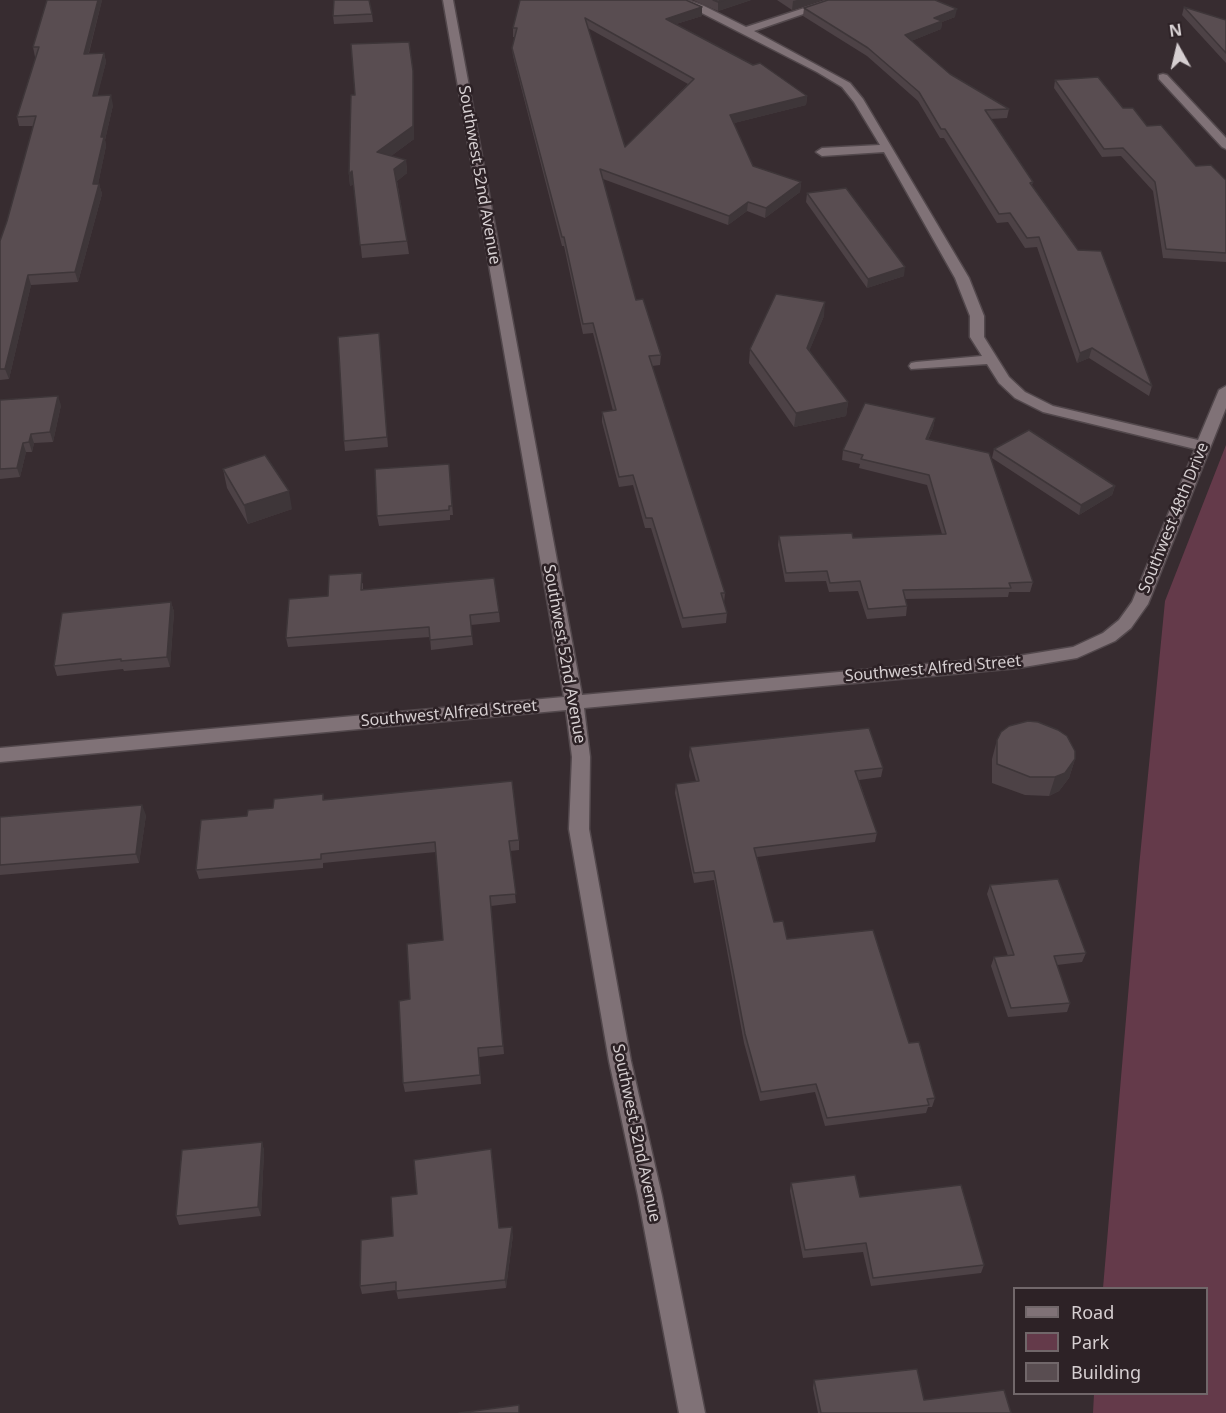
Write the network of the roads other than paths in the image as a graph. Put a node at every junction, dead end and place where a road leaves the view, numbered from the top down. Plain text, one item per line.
1 (448, 0) edge
2 (677, 0) edge
3 (839, 0) edge
4 (745, 32) junction
5 (1163, 77) dead end
6 (1226, 145) edge
7 (888, 148) junction
8 (822, 152) dead end
9 (989, 360) junction
10 (916, 366) dead end
11 (1226, 390) edge
12 (1203, 446) junction
13 (1109, 637) joint
14 (574, 702) junction
15 (0, 755) edge
16 (692, 1413) edge

1 - 14 street, Southwest 52nd Avenue
2 - 4 street
3 - 4 street
4 - 7 street
5 - 6 street
7 - 8 street
7 - 9 street
9 - 10 street
9 - 12 street
11 - 12 street, Southwest 48th Drive
12 - 13 street, Southwest 48th Drive
13 - 14 street, Southwest Alfred Street
14 - 15 street, Southwest Alfred Street
14 - 16 street, Southwest 52nd Avenue

